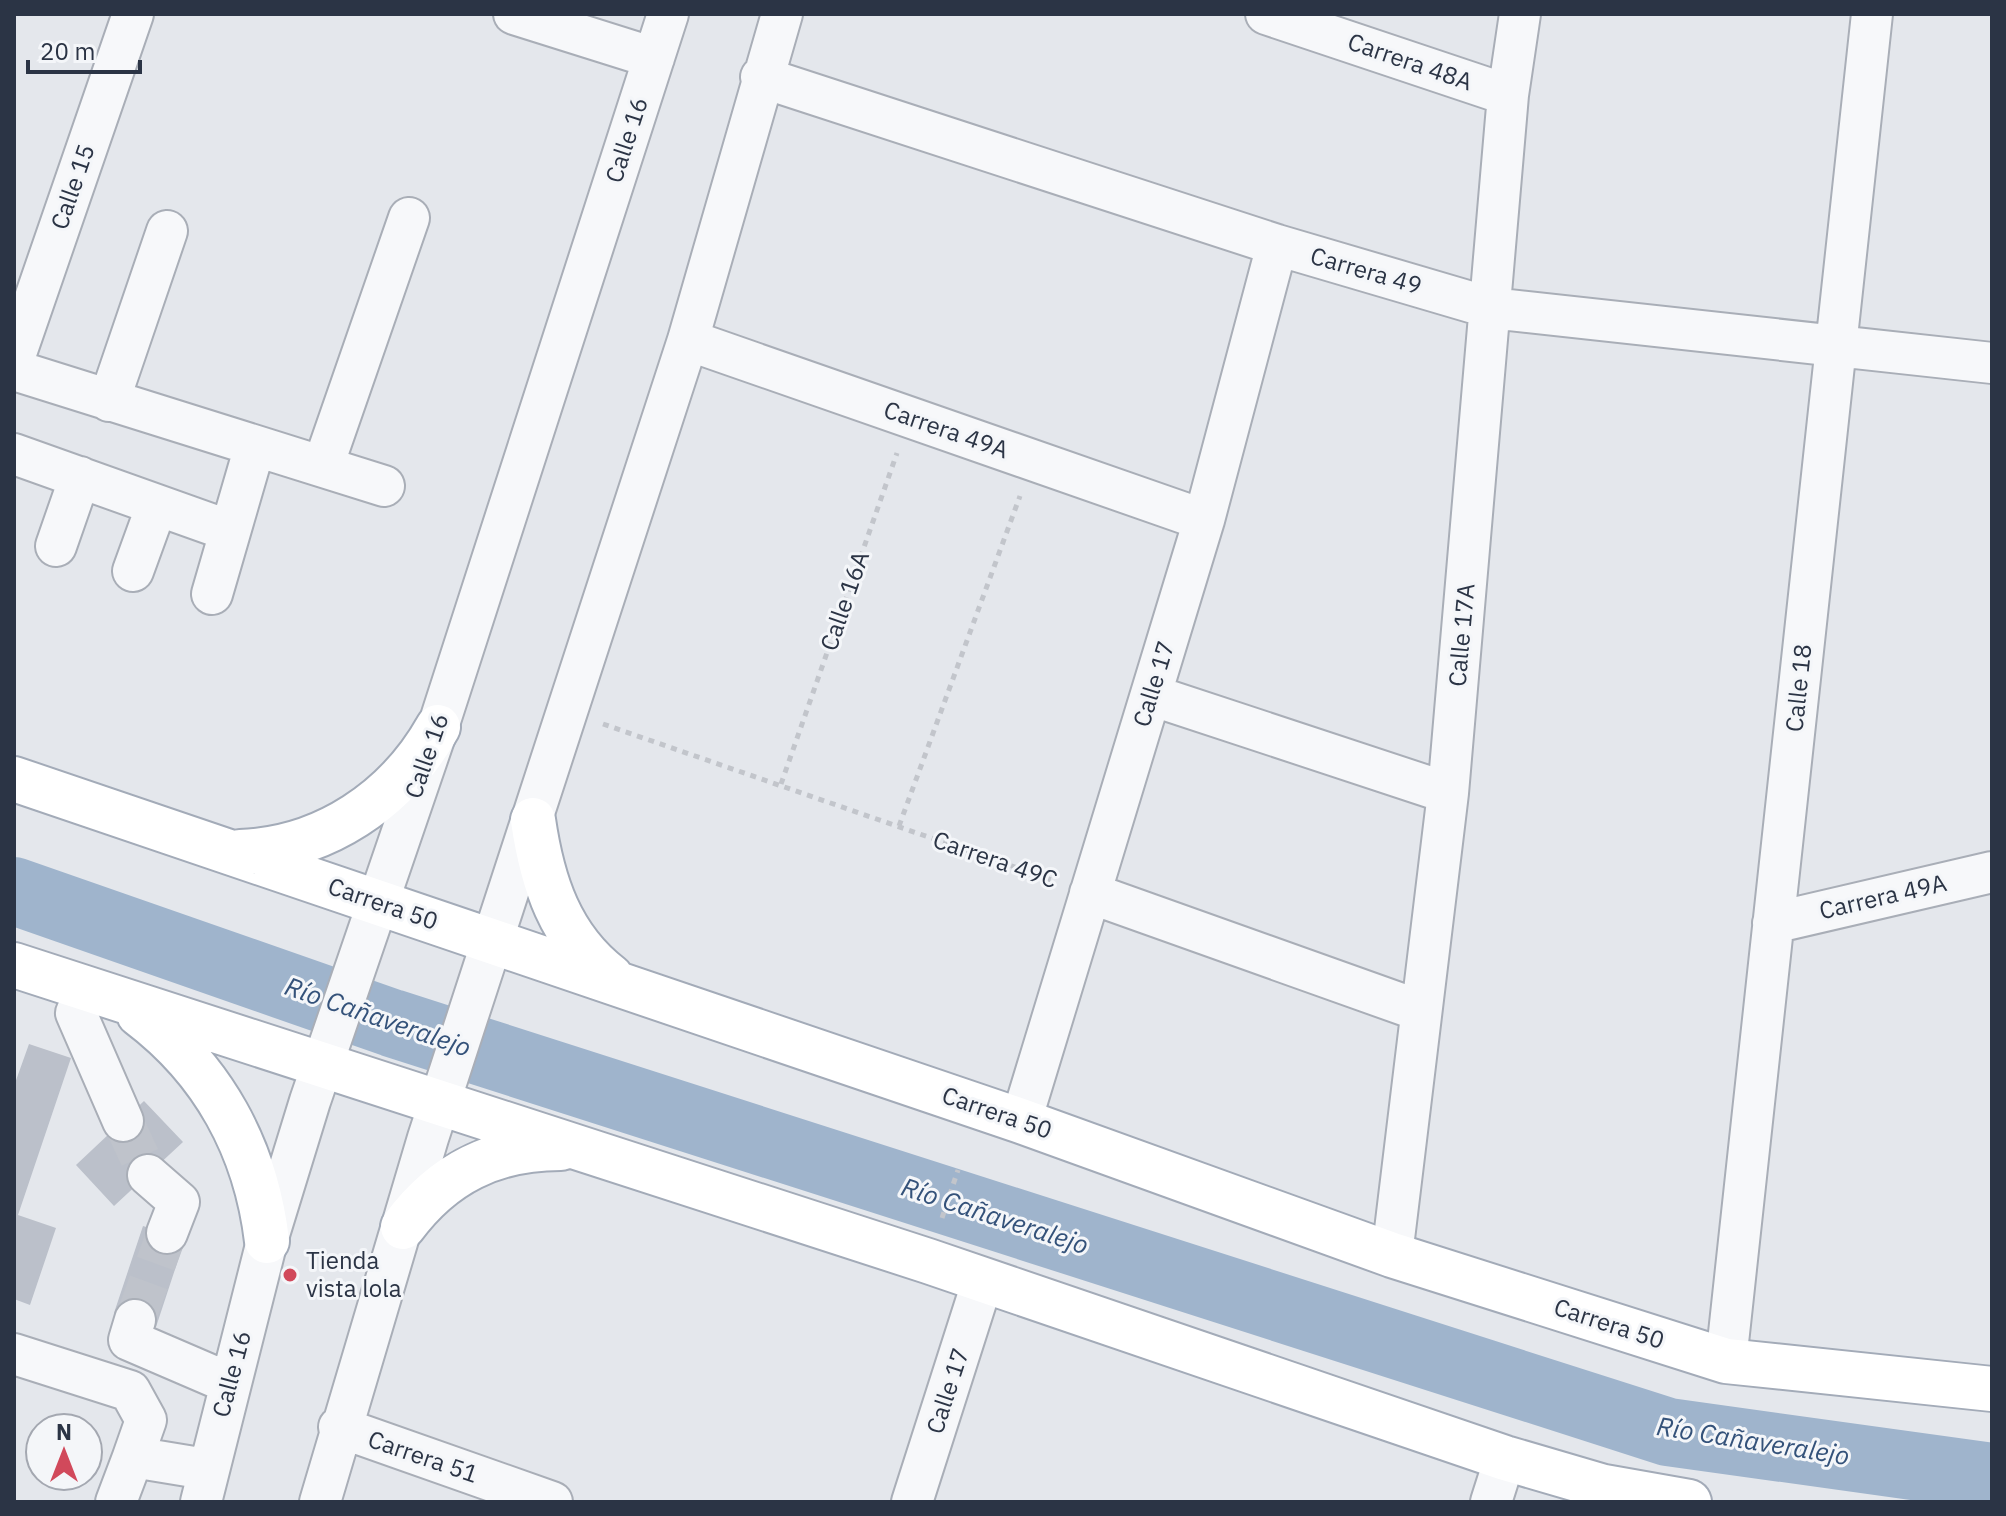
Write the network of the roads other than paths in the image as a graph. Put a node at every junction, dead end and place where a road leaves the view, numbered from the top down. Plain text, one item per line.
1 (133, 14) edge
2 (514, 14) edge
3 (668, 14) edge
4 (782, 14) edge
5 (1266, 14) edge
6 (1520, 14) edge
7 (1872, 14) edge
8 (654, 58) junction
9 (761, 77) junction
10 (1508, 95) junction
11 (409, 218) dead end
12 (167, 231) dead end
13 (1277, 245) junction
14 (1491, 308) junction
15 (688, 340) junction
16 (1836, 348) junction
17 (14, 359) edge
18 (1992, 363) edge
19 (14, 370) edge
20 (109, 401) junction
21 (255, 446) junction
22 (14, 454) edge
23 (323, 466) junction
24 (80, 477) junction
25 (384, 486) dead end
26 (157, 505) junction
27 (1204, 520) junction
28 (230, 531) junction
29 (56, 546) dead end
30 (133, 571) dead end
31 (212, 594) dead end
32 (1151, 695) junction
33 (438, 727) junction
34 (14, 779) edge
35 (1448, 793) junction
36 (533, 820) junction
37 (230, 852) junction
38 (1992, 872) edge
39 (1090, 893) junction
40 (369, 921) junction
41 (1773, 923) junction
42 (488, 959) junction
43 (14, 965) edge
44 (620, 983) junction
45 (102, 994) junction
46 (1421, 1011) junction
47 (326, 1053) junction
48 (443, 1090) junction
49 (123, 1121) tunnel mouth
50 (1021, 1121) junction
51 (591, 1153) junction
52 (148, 1175) tunnel mouth
53 (403, 1227) junction
54 (167, 1233) tunnel mouth
55 (267, 1241) junction
56 (1392, 1255) junction
57 (983, 1280) junction
58 (135, 1320) tunnel mouth
59 (14, 1354) edge
60 (1726, 1361) junction
61 (229, 1383) junction
62 (1992, 1389) edge
63 (339, 1427) junction
64 (133, 1457) junction
65 (1505, 1458) junction
66 (203, 1486) edge
67 (116, 1502) edge
68 (320, 1502) edge
69 (552, 1502) edge
70 (912, 1502) edge
71 (1491, 1502) edge
72 (1689, 1502) edge

1 - 17 street, Calle 15
2 - 8 street
3 - 8 street, Calle 16
4 - 9 street
5 - 10 street, Carrera 48A
6 - 10 street, Calle 17A
7 - 16 street, Calle 18
8 - 33 street, Calle 16
9 - 13 street, Carrera 49
9 - 15 street
10 - 14 street, Calle 17A
11 - 23 street
12 - 20 street
13 - 14 street, Carrera 49
13 - 27 street, Calle 17
14 - 16 street, Carrera 49
14 - 35 street, Calle 17A
15 - 27 street, Carrera 49A
15 - 36 street
16 - 18 street, Carrera 49
16 - 41 street, Calle 18
19 - 20 street
20 - 21 street
21 - 23 street
21 - 28 street
22 - 24 street
23 - 25 street
24 - 26 street
24 - 29 street
26 - 28 street
26 - 30 street
27 - 32 street, Calle 17
28 - 31 street
32 - 35 street
32 - 39 street, Calle 17
33 - 37 main road
33 - 40 street, Calle 16
34 - 37 main road, Carrera 50
35 - 46 street, Calle 17A
36 - 42 street
36 - 44 main road
37 - 40 main road, Carrera 50
38 - 41 street, Carrera 49A
39 - 46 street
39 - 50 street, Calle 17
40 - 42 main road, Carrera 50
40 - 47 street, Calle 16
41 - 60 street, Calle 18
42 - 44 main road, Carrera 50
42 - 48 street
43 - 45 main road
44 - 50 main road, Carrera 50
45 - 47 main road
45 - 49 street
45 - 55 main road
46 - 56 street, Calle 17A
47 - 48 main road
47 - 55 street, Calle 16
48 - 51 main road
48 - 53 street
50 - 56 main road, Carrera 50
51 - 53 main road
51 - 57 main road
52 - 54 street
53 - 63 street
55 - 61 street, Calle 16
56 - 60 main road, Carrera 50
57 - 65 main road
57 - 70 street, Calle 17
58 - 61 street
59 - 64 street
60 - 62 main road, Carrera 50
61 - 66 street, Calle 16
63 - 68 street
63 - 69 street, Carrera 51
64 - 66 street
64 - 67 street
65 - 71 street
65 - 72 main road

